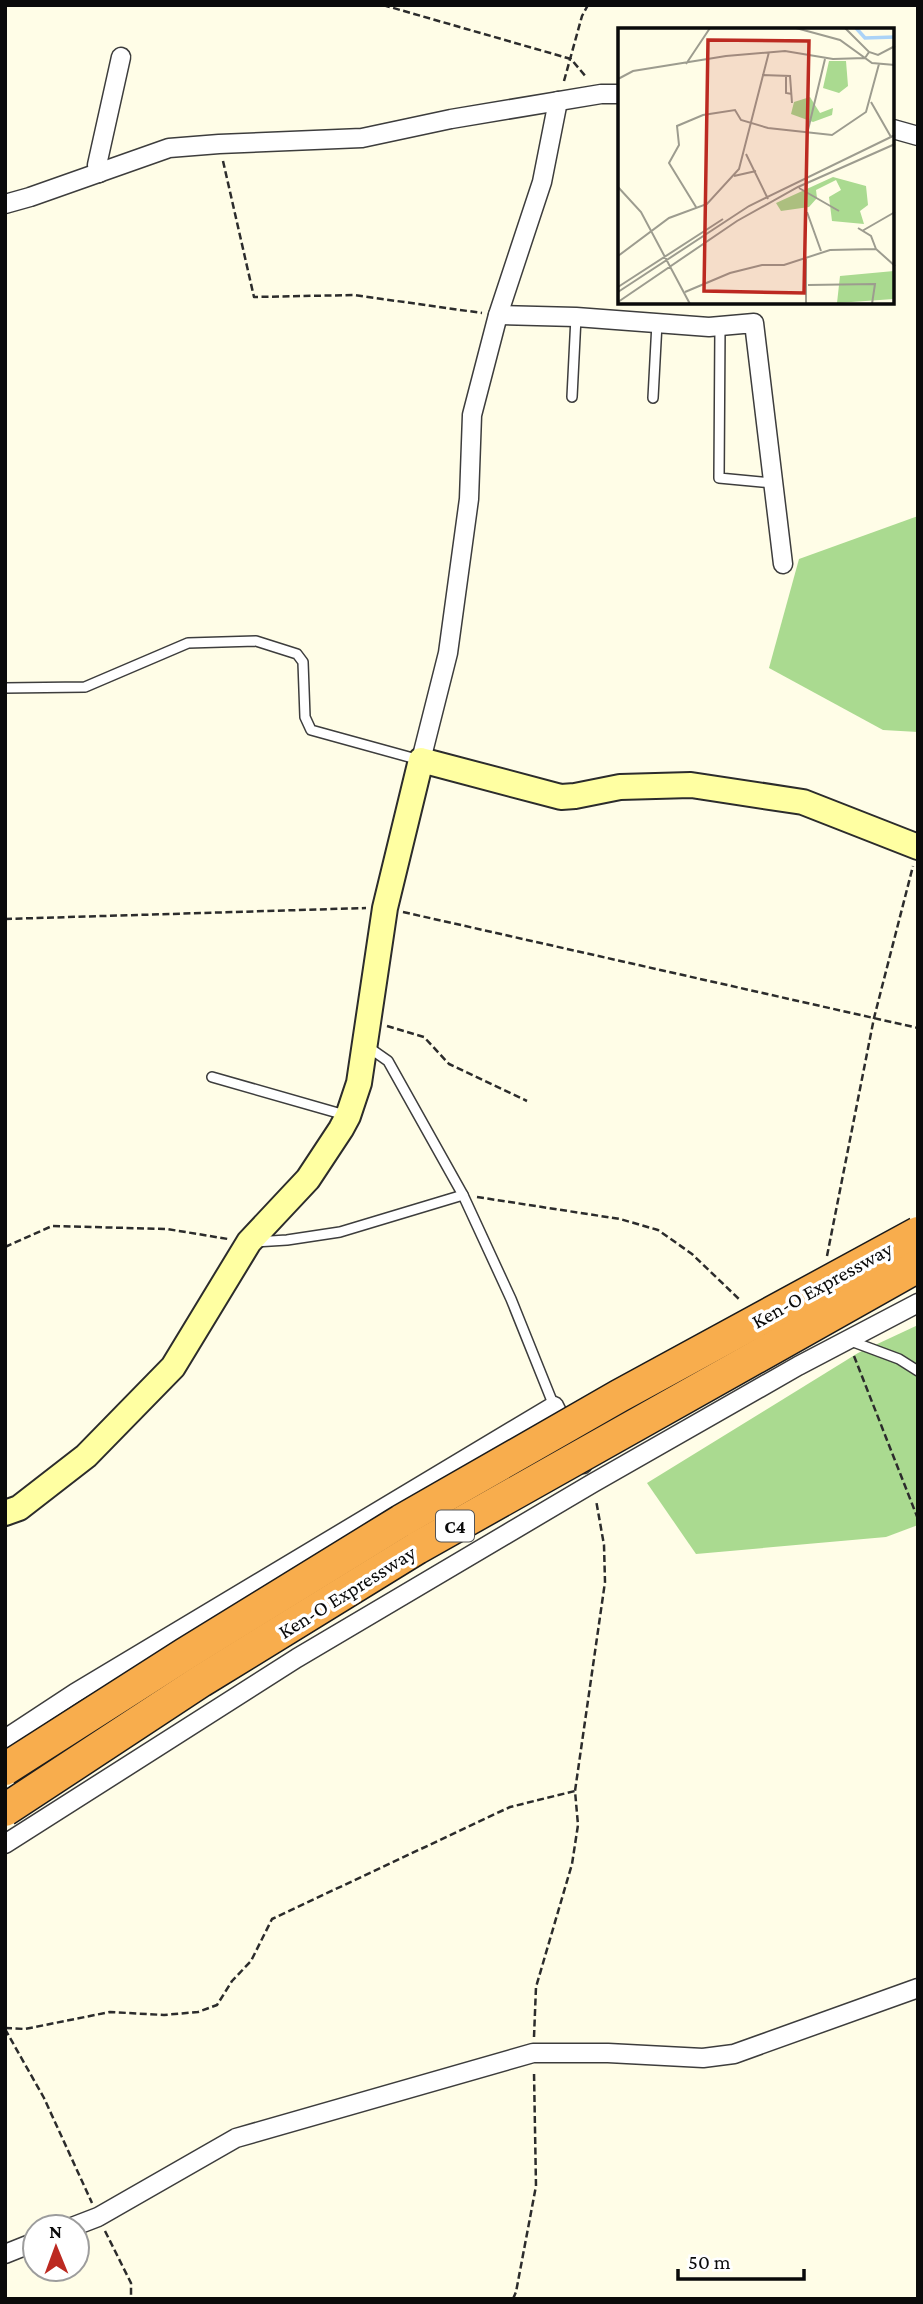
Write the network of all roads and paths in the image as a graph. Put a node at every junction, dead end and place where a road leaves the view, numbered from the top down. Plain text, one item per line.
1 (383, 5) edge
2 (588, 5) edge
3 (121, 57) dead end
4 (572, 59) junction
5 (601, 94) junction
6 (618, 94) edge
7 (558, 101) junction
8 (895, 130) edge
9 (918, 136) edge
10 (219, 144) junction
11 (99, 173) junction
12 (5, 204) edge
13 (498, 315) junction
14 (576, 317) junction
15 (657, 323) junction
16 (720, 326) junction
17 (572, 397) dead end
18 (653, 398) dead end
19 (773, 482) junction
20 (783, 564) dead end
21 (5, 688) edge
22 (421, 761) junction
23 (918, 847) edge
24 (385, 908) junction
25 (5, 919) edge
26 (874, 1018) junction
27 (918, 1028) edge
28 (366, 1033) junction
29 (212, 1077) dead end
30 (527, 1101) dead end
31 (348, 1116) junction
32 (463, 1195) junction
33 (918, 1233) edge
34 (249, 1242) junction
35 (5, 1247) edge
36 (827, 1256) dead end
37 (918, 1266) edge
38 (742, 1302) dead end
39 (918, 1303) edge
40 (846, 1339) junction
41 (918, 1371) edge
42 (554, 1406) junction
43 (593, 1483) junction
44 (5, 1513) edge
45 (918, 1519) edge
46 (5, 1739) edge
47 (5, 1769) edge
48 (575, 1791) junction
49 (5, 1810) edge
50 (5, 1843) edge
51 (918, 1988) edge
52 (5, 2028) edge
53 (533, 2053) junction
54 (98, 2217) junction
55 (91, 2220) edge
56 (131, 2299) edge
57 (513, 2299) edge

1 - 4 path
2 - 4 path
3 - 11 street
4 - 5 path
4 - 7 path
5 - 6 street
5 - 7 street
7 - 10 street
7 - 13 street
8 - 9 street
10 - 11 street
10 - 13 path
11 - 12 street
13 - 14 street
13 - 22 street
14 - 15 street
14 - 17 lane
15 - 16 street
15 - 18 lane
16 - 19 street
16 - 19 lane
19 - 20 street
21 - 22 lane
22 - 23 street
22 - 24 street
23 - 26 path
24 - 25 path
24 - 26 path
24 - 28 street
26 - 27 path
26 - 36 path
28 - 30 path
28 - 31 street
28 - 32 lane
29 - 31 lane
31 - 34 street
32 - 34 lane
32 - 38 path
32 - 42 lane
33 - 47 highway, Ken-O Expressway / C4, bridge
34 - 35 path
34 - 44 street
37 - 49 highway, Ken-O Expressway / C4, bridge
39 - 40 street
40 - 41 lane
40 - 43 street
40 - 45 path
42 - 43 street
42 - 46 street
43 - 48 path
43 - 50 street
48 - 52 path
48 - 53 path
51 - 53 street
52 - 54 path
53 - 54 street
53 - 57 path
54 - 55 street
54 - 56 path

